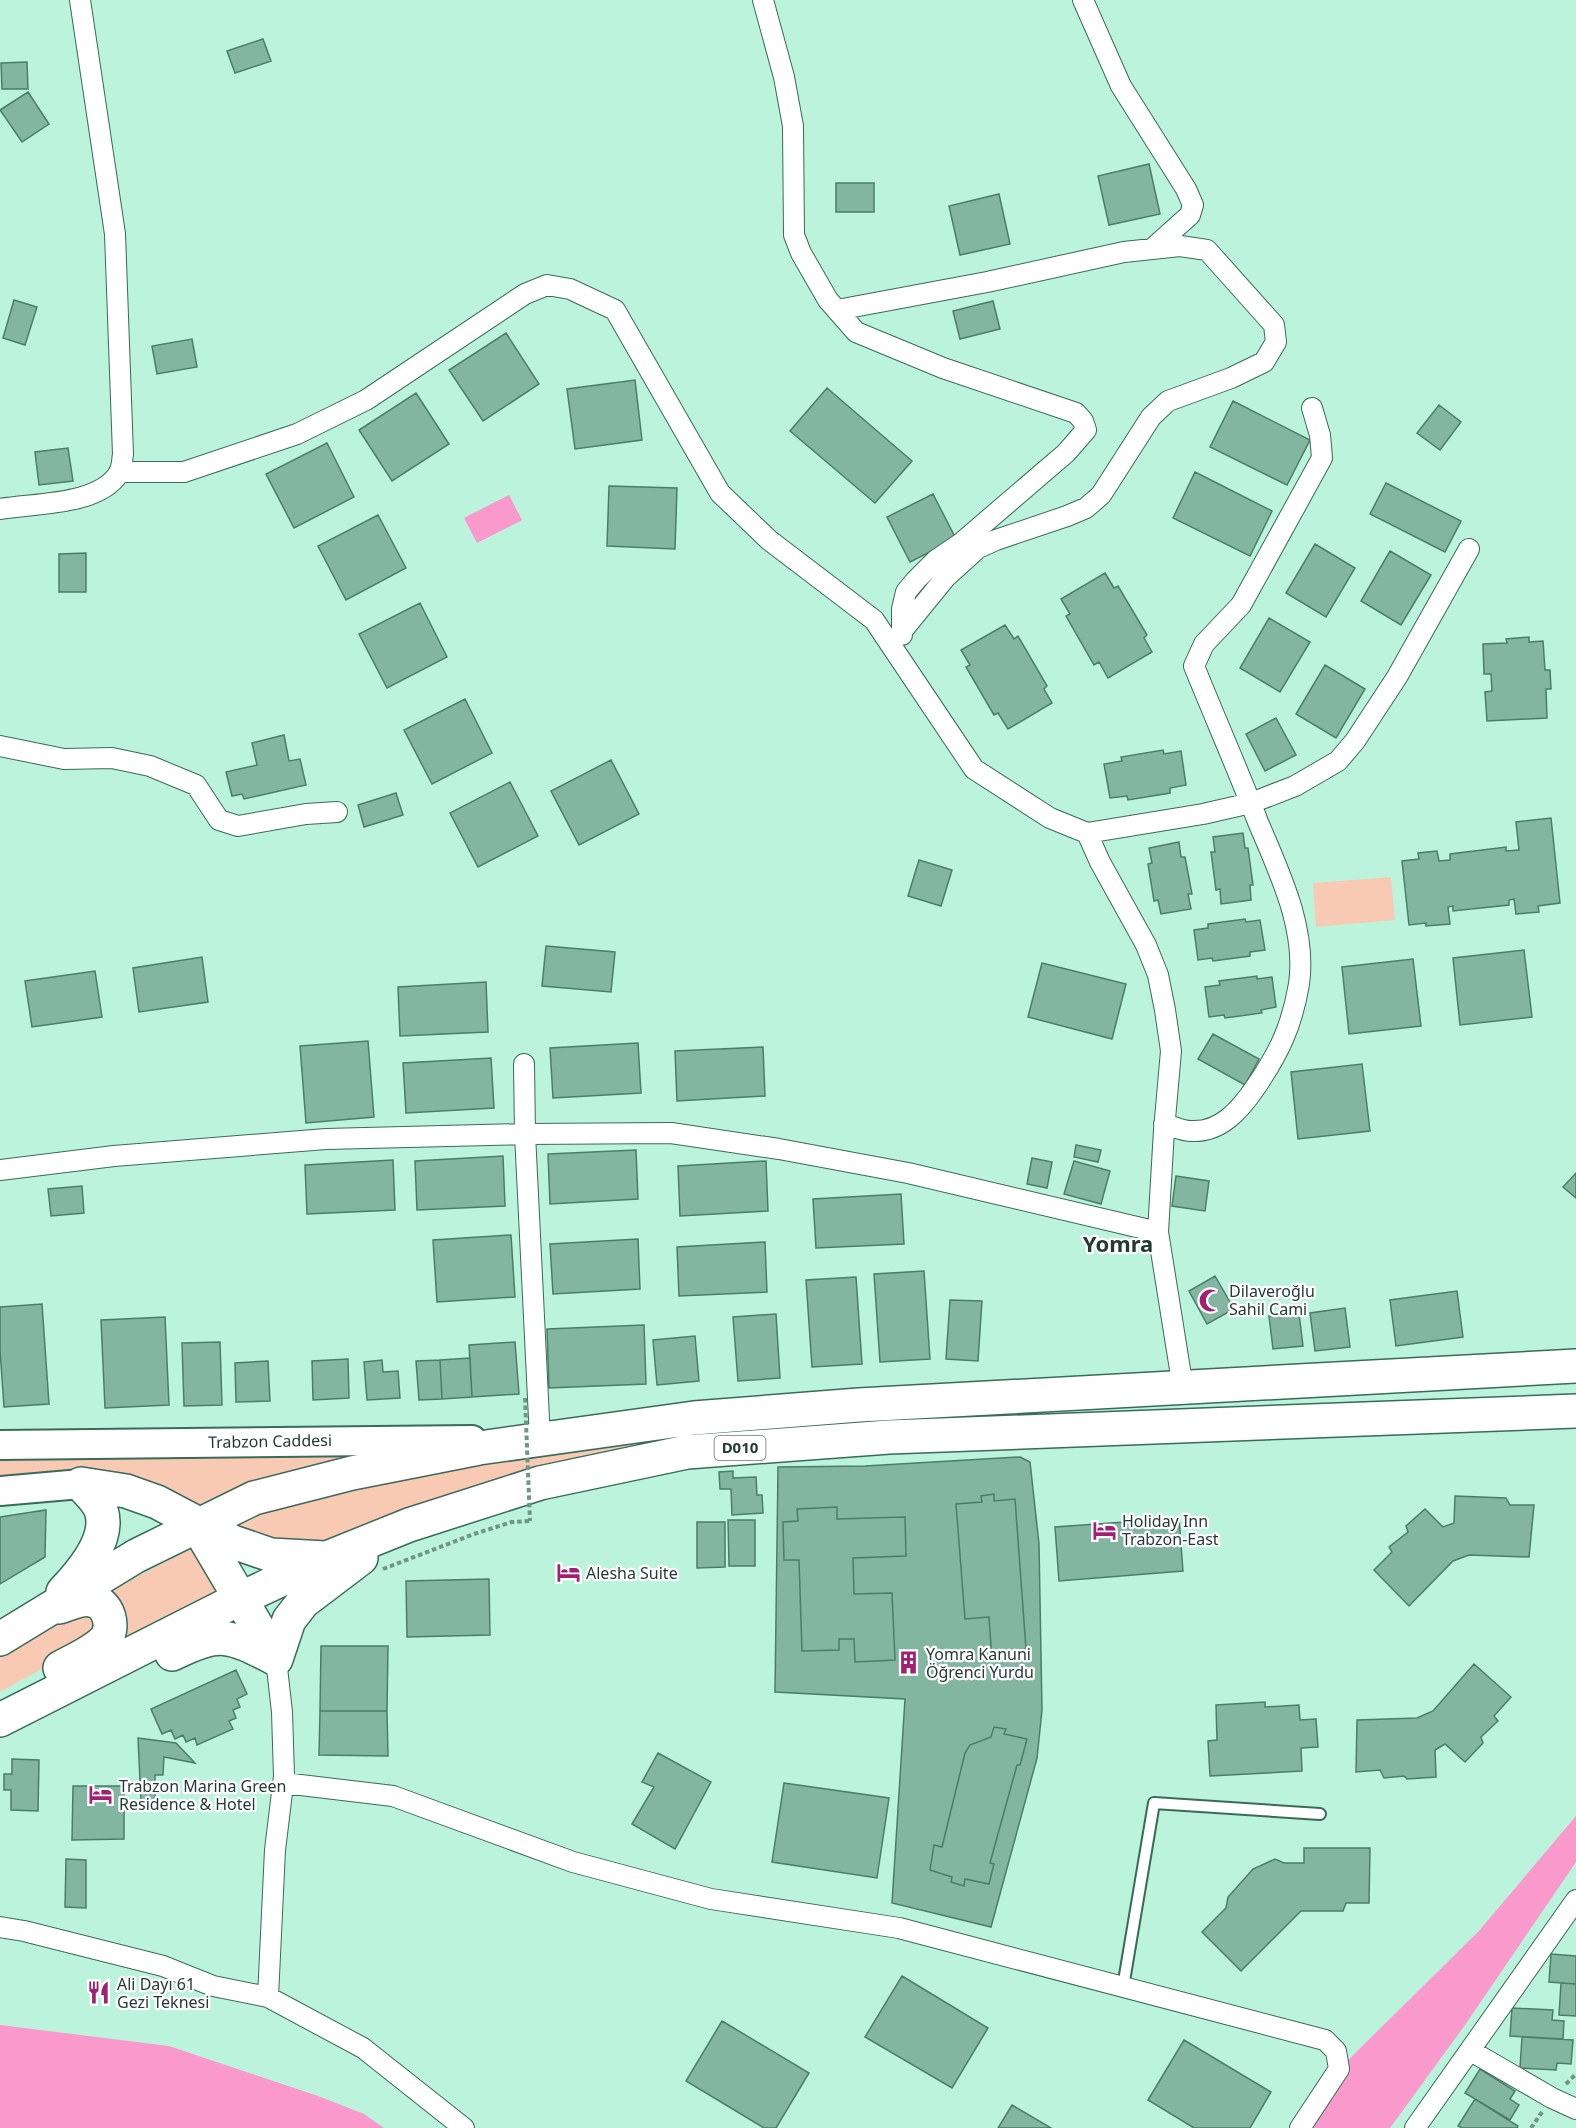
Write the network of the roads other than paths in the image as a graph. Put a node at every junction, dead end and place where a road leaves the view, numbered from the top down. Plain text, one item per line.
1 (80, 0) edge
2 (763, 0) edge
3 (1083, 0) edge
4 (1152, 249) junction
5 (837, 310) junction
6 (1312, 408) dead end
7 (120, 472) junction
8 (0, 509) edge
9 (1468, 549) dead end
10 (902, 631) junction
11 (899, 658) junction
12 (0, 746) edge
13 (1251, 803) junction
14 (338, 812) dead end
15 (1087, 833) junction
16 (524, 1064) dead end
17 (1164, 1124) junction
18 (525, 1134) junction
19 (0, 1170) edge
20 (1158, 1232) junction
21 (1576, 1366) edge
22 (1183, 1388) junction
23 (1576, 1411) edge
24 (540, 1439) junction
25 (0, 1445) edge
26 (81, 1484) junction
27 (0, 1491) edge
28 (197, 1525) junction
29 (408, 1525) junction
30 (327, 1558) junction
31 (240, 1600) junction
32 (43, 1612) junction
33 (0, 1633) edge
34 (0, 1639) edge
35 (276, 1659) junction
36 (0, 1701) edge
37 (0, 1720) edge
38 (0, 1734) edge
39 (284, 1783) junction
40 (1320, 1814) dead end
41 (1576, 1900) edge
42 (0, 1927) edge
43 (1123, 1987) junction
44 (268, 1997) junction
45 (1471, 2051) junction
46 (1576, 2109) edge
47 (464, 2128) edge
48 (1300, 2128) edge
49 (1415, 2128) edge

1 - 7 street
2 - 5 street
3 - 4 street
4 - 5 street
4 - 10 street
5 - 10 street
6 - 13 street
7 - 8 street
7 - 11 street
9 - 13 street
10 - 11 street
11 - 15 street
12 - 14 street
13 - 15 street
13 - 17 street
15 - 17 street
16 - 18 street
17 - 20 street
18 - 19 street
18 - 20 street
18 - 24 street
20 - 22 street
21 - 22 highway, D010
22 - 24 highway, D010
23 - 29 highway, D010
24 - 25 main road, Trabzon Caddesi
24 - 28 highway, D010
26 - 27 main road
26 - 28 highway
26 - 32 highway
28 - 30 highway
28 - 31 highway
28 - 32 highway, D010
29 - 30 highway, D010
29 - 35 highway
30 - 31 highway, D010
31 - 35 highway
31 - 37 highway, D010
32 - 33 main road
32 - 34 highway, D010
32 - 36 highway
35 - 38 highway
35 - 39 street
39 - 43 street
39 - 44 street
40 - 43 lane
41 - 45 street
42 - 44 street
43 - 48 street
44 - 47 street
45 - 46 street
45 - 49 street

